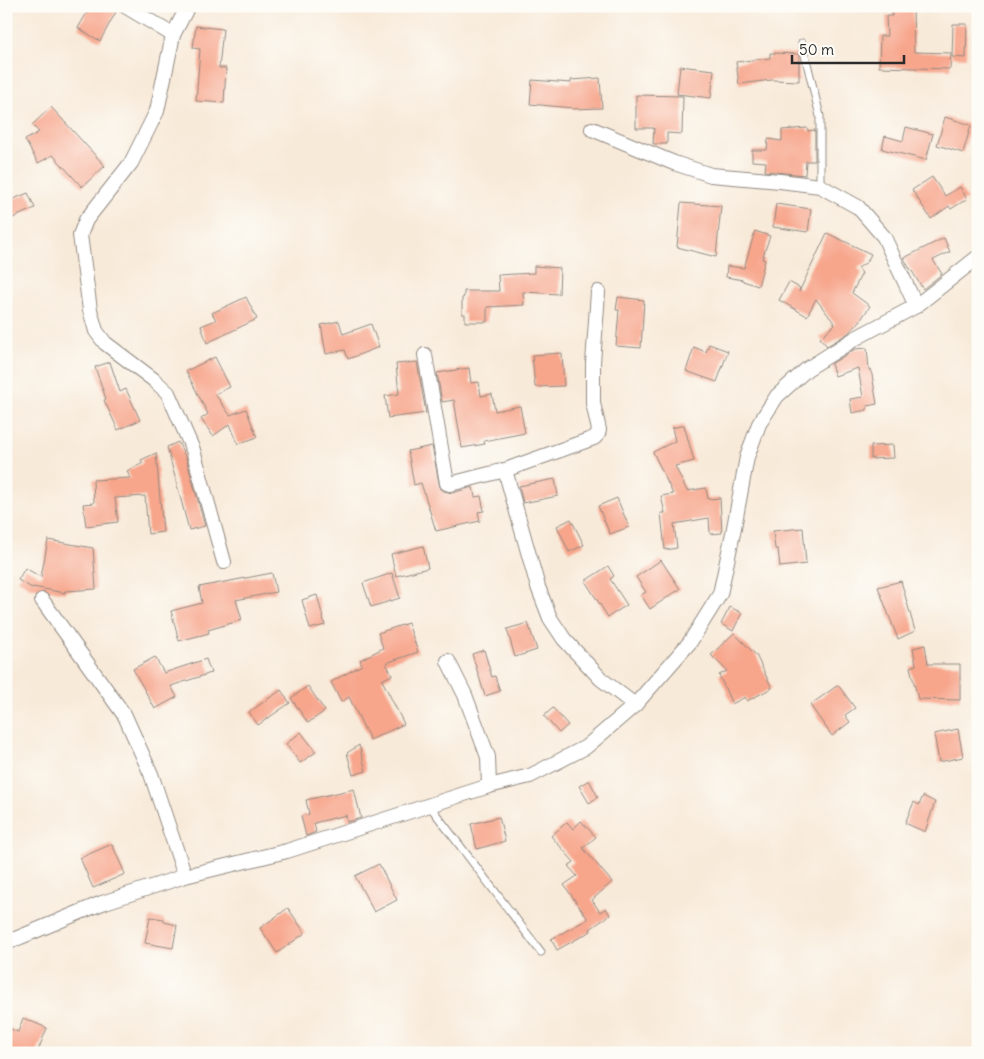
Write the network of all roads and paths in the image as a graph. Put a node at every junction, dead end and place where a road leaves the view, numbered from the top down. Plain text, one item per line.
1 (125, 6) edge
2 (188, 6) edge
3 (173, 35) junction
4 (802, 43) dead end
5 (592, 129) dead end
6 (820, 186) junction
7 (978, 256) edge
8 (598, 292) dead end
9 (916, 306) junction
10 (425, 355) dead end
11 (504, 470) junction
12 (224, 562) dead end
13 (42, 600) dead end
14 (448, 661) dead end
15 (635, 705) junction
16 (489, 786) junction
17 (429, 805) junction
18 (185, 876) junction
19 (8, 939) edge
20 (541, 952) dead end

1 - 3 street
2 - 3 street
3 - 12 street
4 - 6 lane
5 - 6 street
6 - 9 street
7 - 9 street
8 - 11 street
9 - 15 street
10 - 11 street
11 - 15 street
13 - 18 street
14 - 16 street
15 - 16 street
16 - 17 street
17 - 18 street
17 - 20 lane
18 - 19 street

